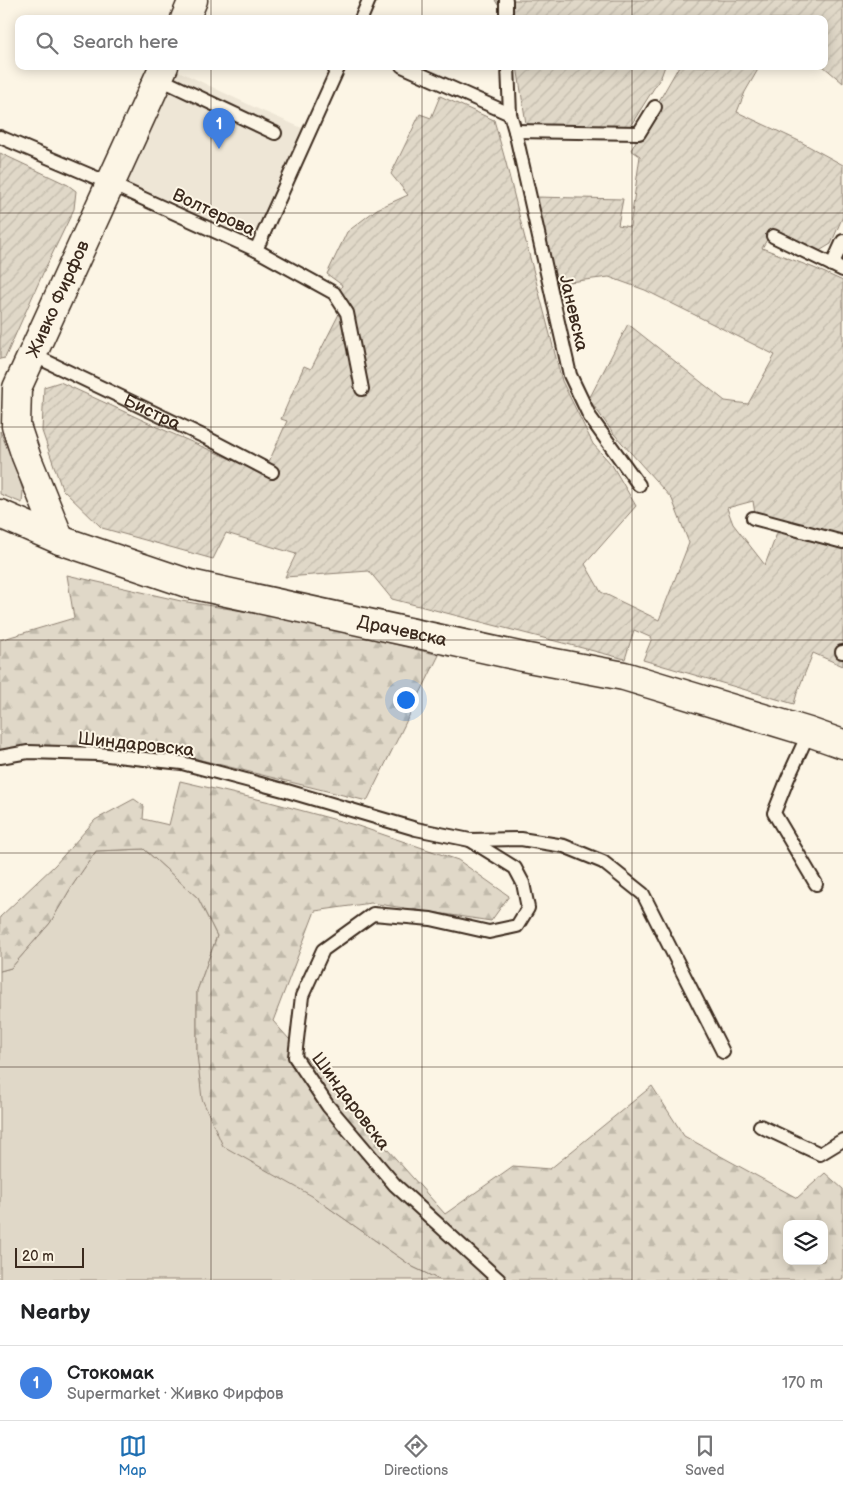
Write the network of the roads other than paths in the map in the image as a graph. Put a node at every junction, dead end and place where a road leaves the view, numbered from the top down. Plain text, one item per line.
1 (193, 0) edge
2 (369, 0) edge
3 (506, 0) edge
4 (187, 15) edge
5 (362, 15) edge
6 (506, 15) edge
7 (337, 70) edge
8 (411, 70) edge
9 (508, 70) edge
10 (161, 72) edge
11 (655, 107) dead end
12 (510, 114) junction
13 (515, 131) junction
14 (275, 133) dead end
15 (0, 136) edge
16 (111, 184) junction
17 (773, 236) dead end
18 (843, 242) edge
19 (256, 250) junction
20 (838, 267) edge
21 (33, 355) junction
22 (8, 385) edge
23 (362, 389) dead end
24 (272, 472) dead end
25 (640, 485) dead end
26 (0, 514) edge
27 (753, 518) dead end
28 (60, 540) junction
29 (843, 542) edge
30 (809, 732) junction
31 (843, 744) edge
32 (0, 757) edge
33 (470, 840) junction
34 (816, 884) dead end
35 (723, 1052) dead end
36 (760, 1126) dead end
37 (843, 1140) edge
38 (499, 1280) edge

1 - 4 main road
2 - 5 lane
3 - 6 lane
7 - 19 lane, Волтерова
8 - 12 lane
9 - 12 lane, Јаневска
10 - 14 lane
10 - 16 main road, Живко Фирфов
11 - 13 lane
12 - 13 lane, Јаневска
13 - 25 lane, Јаневска
15 - 16 lane, Волтерова
16 - 19 lane, Волтерова
16 - 21 main road, Живко Фирфов
17 - 20 lane
18 - 20 lane
19 - 23 lane
21 - 22 main road, Живко Фирфов
21 - 24 lane, Бистра
22 - 28 main road, Живко Фирфов
26 - 28 main road, Драчевска
27 - 29 lane
28 - 30 main road, Драчевска
30 - 31 main road, Драчевска
30 - 34 lane
32 - 33 lane, Шиндаровска
33 - 35 lane, Шиндаровска
33 - 38 lane, Шиндаровска
36 - 37 lane

